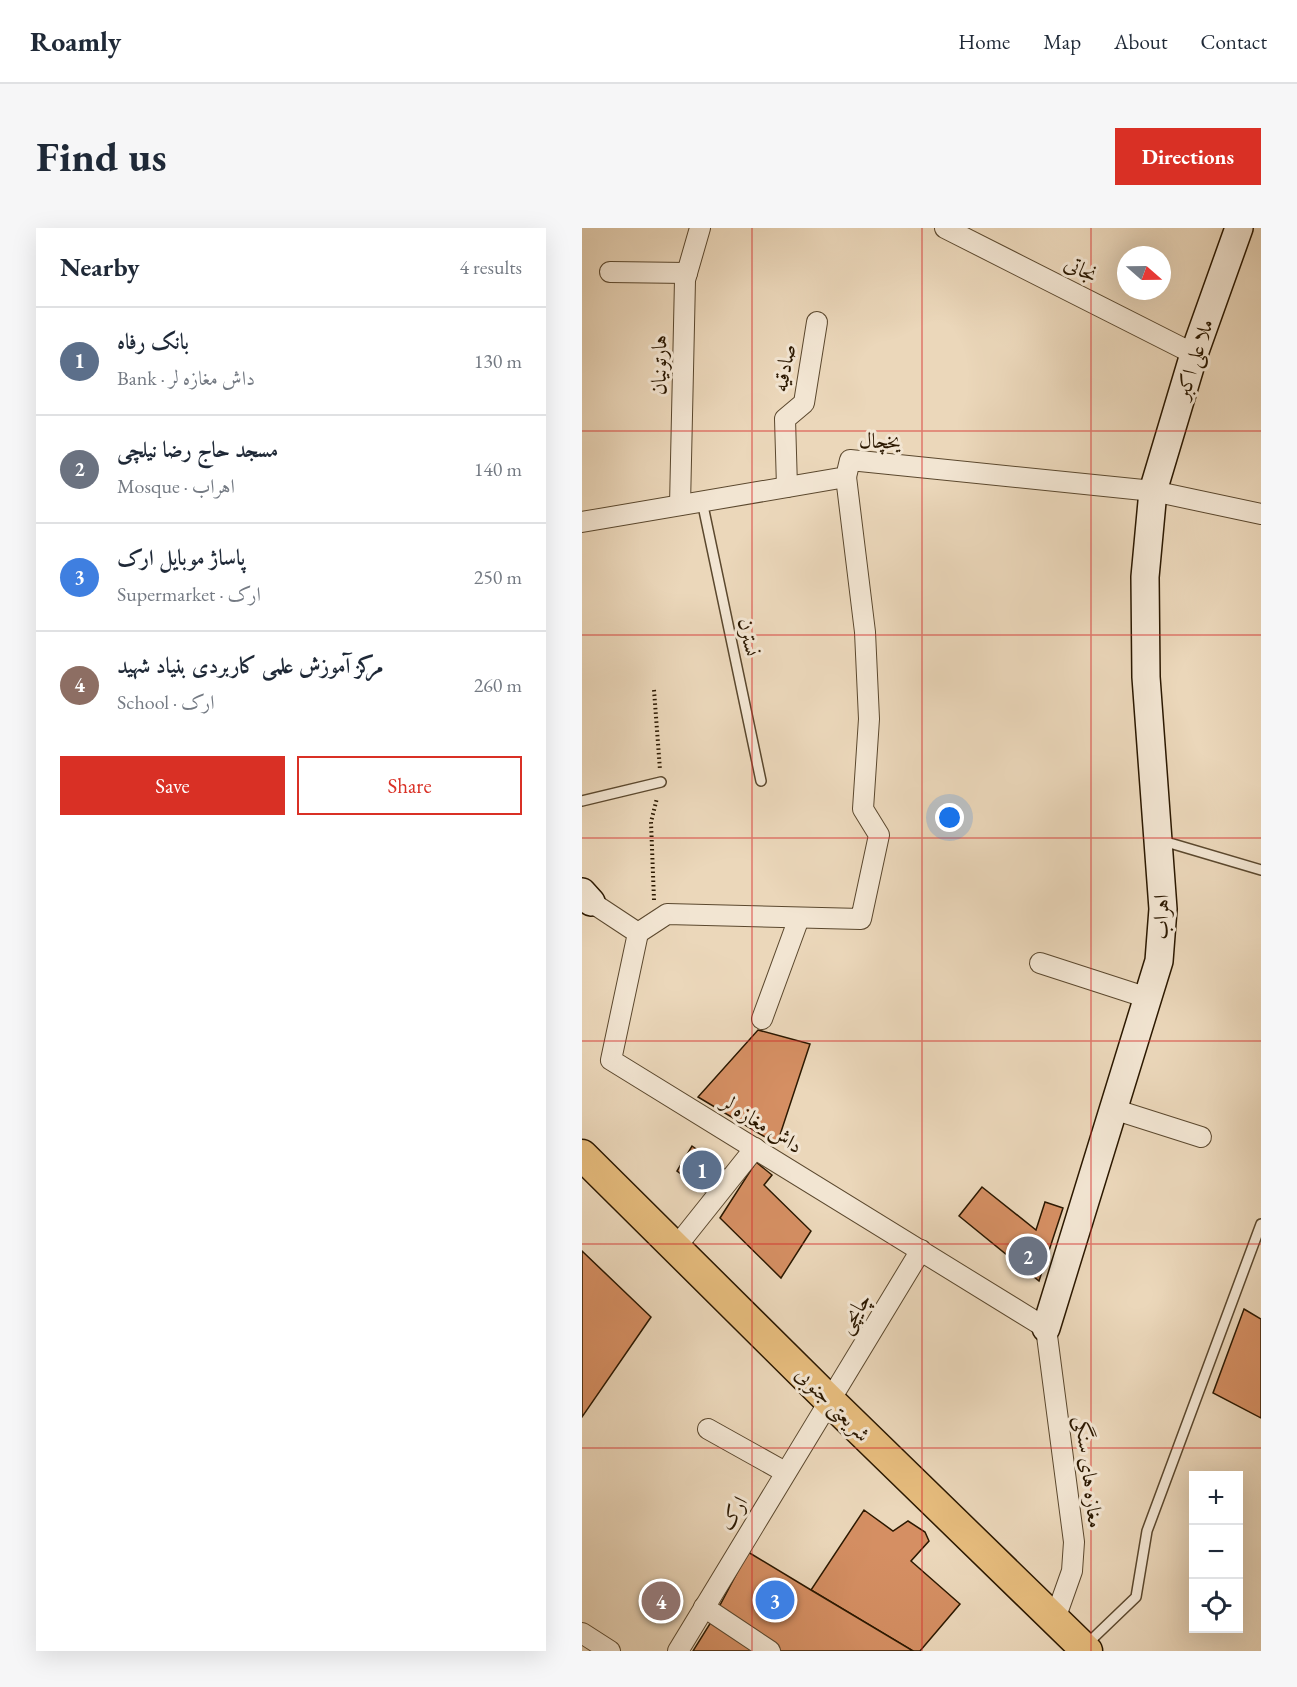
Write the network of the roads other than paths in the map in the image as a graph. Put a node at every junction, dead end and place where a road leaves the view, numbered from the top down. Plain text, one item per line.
1 (700, 228) edge
2 (945, 228) edge
3 (1239, 228) edge
4 (610, 272) dead end
5 (687, 273) junction
6 (817, 322) dead end
7 (1194, 354) junction
8 (846, 477) junction
9 (787, 487) junction
10 (1153, 491) junction
11 (702, 501) junction
12 (680, 505) junction
13 (1261, 514) edge
14 (582, 522) edge
15 (661, 782) road end
16 (762, 782) dead end
17 (582, 801) edge
18 (1158, 840) junction
19 (1261, 870) edge
20 (585, 897) edge
21 (799, 918) junction
22 (638, 933) junction
23 (1040, 963) dead end
24 (1148, 998) junction
25 (762, 1019) dead end
26 (1113, 1109) junction
27 (1201, 1137) dead end
28 (754, 1148) junction
29 (582, 1155) edge
30 (1261, 1224) edge
31 (676, 1247) junction
32 (921, 1250) junction
33 (1046, 1328) junction
34 (829, 1400) junction
35 (708, 1429) dead end
36 (785, 1472) junction
37 (704, 1607) junction
38 (1055, 1620) junction
39 (582, 1633) edge
40 (1085, 1650) edge
41 (610, 1651) edge
42 (678, 1651) edge
43 (770, 1651) edge

1 - 5 street, هارتونیان
2 - 7 street, نجاتی
3 - 7 street, ملا علی اکبر
4 - 5 street
5 - 12 street, هارتونیان
6 - 9 street, صادقیه
7 - 10 street, ملا علی اکبر
8 - 9 street, یخچال
8 - 10 street, یخچال
8 - 21 street
9 - 11 street, یخچال
10 - 13 street
10 - 18 street, اهراب
11 - 12 street, یخچال
11 - 16 lane, نسترن
12 - 14 street, یخچال
15 - 17 lane
18 - 19 lane
18 - 24 street, اهراب
20 - 22 street
21 - 22 street
21 - 25 street
22 - 28 street, داش مغازه لر
23 - 24 street
24 - 26 street, اهراب
26 - 27 street
26 - 33 street, اهراب
28 - 31 street
28 - 32 street, داش مغازه لر
29 - 31 main road, شریعتی جنوبی
30 - 40 lane
31 - 34 main road, شریعتی جنوبی
32 - 33 street, داش مغازه لر
32 - 34 street, چایچی
33 - 38 street, مغازه های سنگی
34 - 36 street, ارک
34 - 38 main road, شریعتی جنوبی
35 - 36 street
36 - 37 street, ارک
37 - 42 street, ارک
37 - 43 street
38 - 40 main road, شریعتی جنوبی
39 - 41 street

